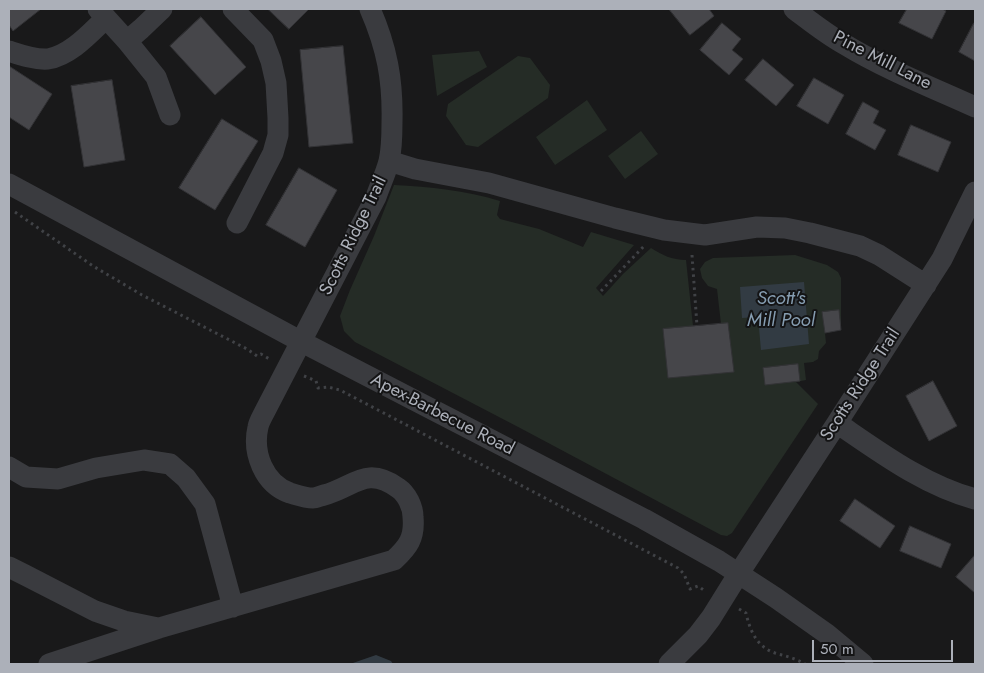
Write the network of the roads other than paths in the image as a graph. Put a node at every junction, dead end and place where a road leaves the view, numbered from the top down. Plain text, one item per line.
1 (162, 9) edge
2 (233, 9) edge
3 (370, 9) edge
4 (794, 9) edge
5 (102, 13) edge
6 (127, 41) junction
7 (9, 52) edge
8 (975, 107) edge
9 (170, 116) dead end
10 (389, 161) junction
11 (9, 184) edge
12 (975, 192) edge
13 (236, 223) dead end
14 (926, 285) junction
15 (300, 342) junction
16 (837, 424) junction
17 (9, 468) edge
18 (975, 499) edge
19 (9, 568) edge
20 (739, 573) junction
21 (233, 607) junction
22 (159, 628) junction
23 (49, 664) edge
24 (669, 664) edge
25 (863, 664) edge

1 - 6 street
2 - 13 street
3 - 10 street, Scotts Ridge Trail
4 - 8 street, Pine Mill Lane
5 - 6 street
5 - 7 street
6 - 9 street
10 - 14 street
10 - 15 street, Scotts Ridge Trail
11 - 15 street, Apex-Barbecue Road
12 - 14 street, Scotts Ridge Trail
14 - 16 street, Scotts Ridge Trail
15 - 20 street, Apex-Barbecue Road
15 - 21 street, Scotts Ridge Trail
16 - 18 street
16 - 20 street, Scotts Ridge Trail
17 - 21 street
19 - 22 street
20 - 24 street, Scotts Ridge Trail
20 - 25 street, Apex-Barbecue Road
21 - 22 street, Scotts Ridge Trail
22 - 23 street, Scotts Ridge Trail

